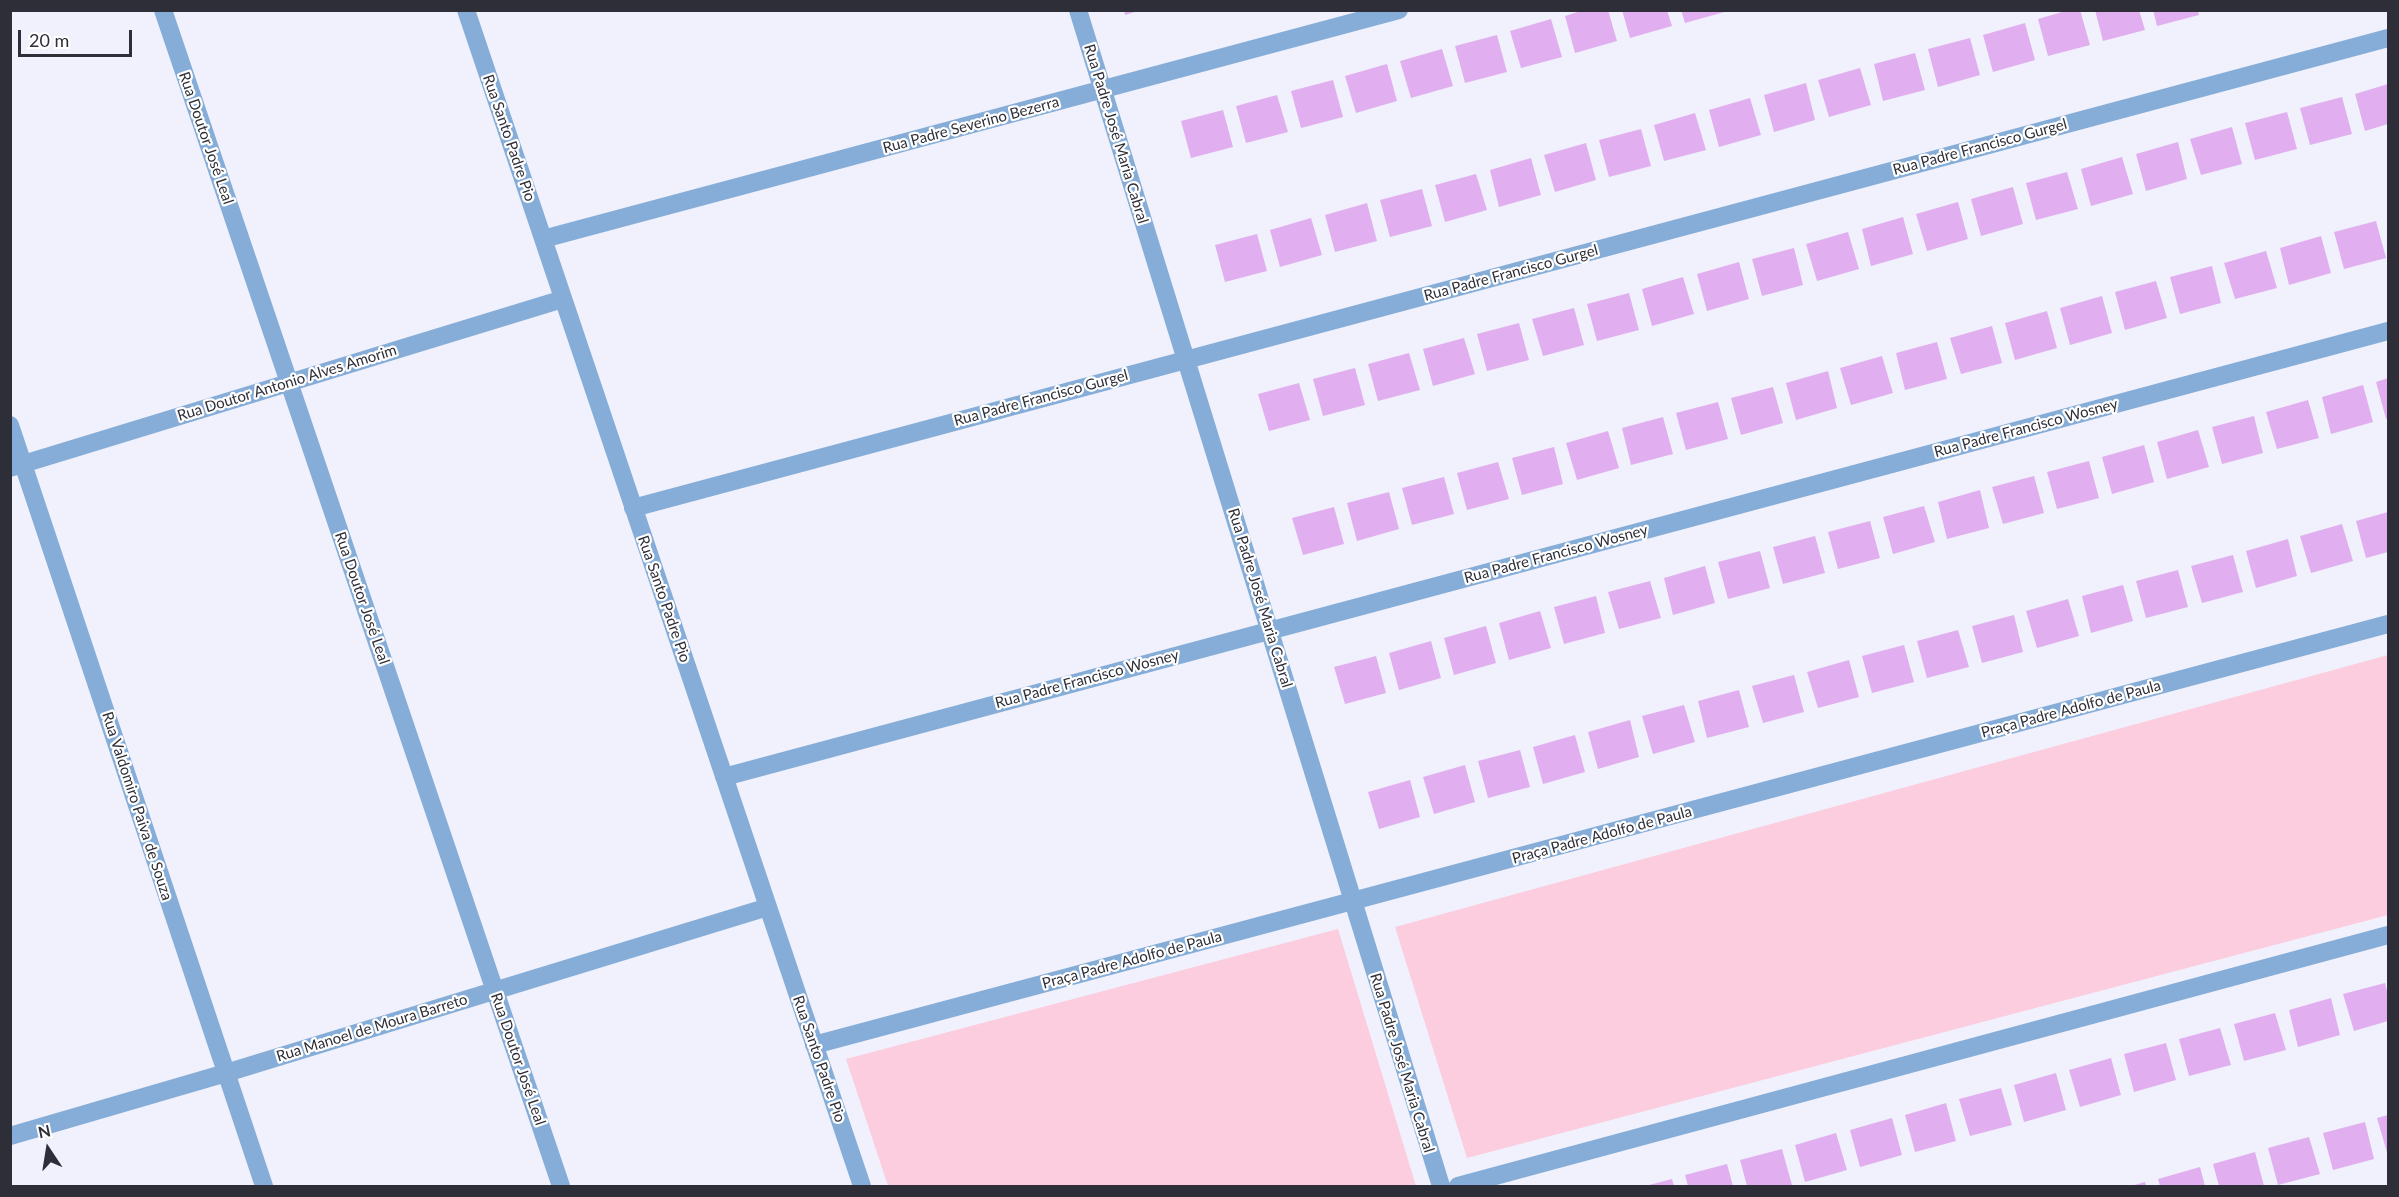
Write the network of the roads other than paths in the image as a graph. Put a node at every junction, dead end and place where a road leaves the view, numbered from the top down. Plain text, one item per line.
1 (163, 10) edge
2 (466, 10) edge
3 (1078, 10) edge
4 (1399, 10) edge
5 (2388, 38) edge
6 (1103, 90) junction
7 (543, 239) junction
8 (563, 299) junction
9 (2388, 332) edge
10 (1186, 359) junction
11 (289, 382) junction
12 (10, 425) edge
13 (17, 465) edge
14 (633, 508) junction
15 (2388, 624) edge
16 (1270, 630) junction
17 (724, 777) junction
18 (1352, 902) junction
19 (768, 907) junction
20 (2388, 935) edge
21 (495, 991) junction
22 (814, 1045) junction
23 (226, 1073) junction
24 (10, 1136) edge
25 (264, 1186) edge
26 (561, 1186) edge
27 (862, 1186) edge
28 (1441, 1186) edge
29 (1458, 1186) edge

1 - 11 street, Rua Doutor José Leal
2 - 7 street, Rua Santo Padre Pio
3 - 6 street, Rua Padre José Maria Cabral
4 - 6 street, Rua Padre Severino Bezerra
5 - 10 street, Rua Padre Francisco Gurgel
6 - 7 street, Rua Padre Severino Bezerra
6 - 10 street, Rua Padre José Maria Cabral
7 - 8 street, Rua Santo Padre Pio
8 - 11 street, Rua Doutor Antonio Alves Amorim
8 - 14 street, Rua Santo Padre Pio
9 - 16 street, Rua Padre Francisco Wosney
10 - 14 street, Rua Padre Francisco Gurgel
10 - 16 street, Rua Padre José Maria Cabral
11 - 13 street, Rua Doutor Antonio Alves Amorim
11 - 21 street, Rua Doutor José Leal
12 - 13 street, Rua Valdomiro Paiva de Souza
13 - 23 street, Rua Valdomiro Paiva de Souza
14 - 17 street, Rua Santo Padre Pio
15 - 18 street, Praça Padre Adolfo de Paula
16 - 17 street, Rua Padre Francisco Wosney
16 - 18 street, Rua Padre José Maria Cabral
17 - 19 street, Rua Santo Padre Pio
18 - 22 street, Praça Padre Adolfo de Paula
18 - 28 street, Rua Padre José Maria Cabral
19 - 21 street, Rua Manoel de Moura Barreto
19 - 22 street, Rua Santo Padre Pio
20 - 29 street
21 - 23 street, Rua Manoel de Moura Barreto
21 - 26 street, Rua Doutor José Leal
22 - 27 street, Rua Santo Padre Pio
23 - 24 street, Rua Manoel de Moura Barreto
23 - 25 street, Rua Valdomiro Paiva de Souza

